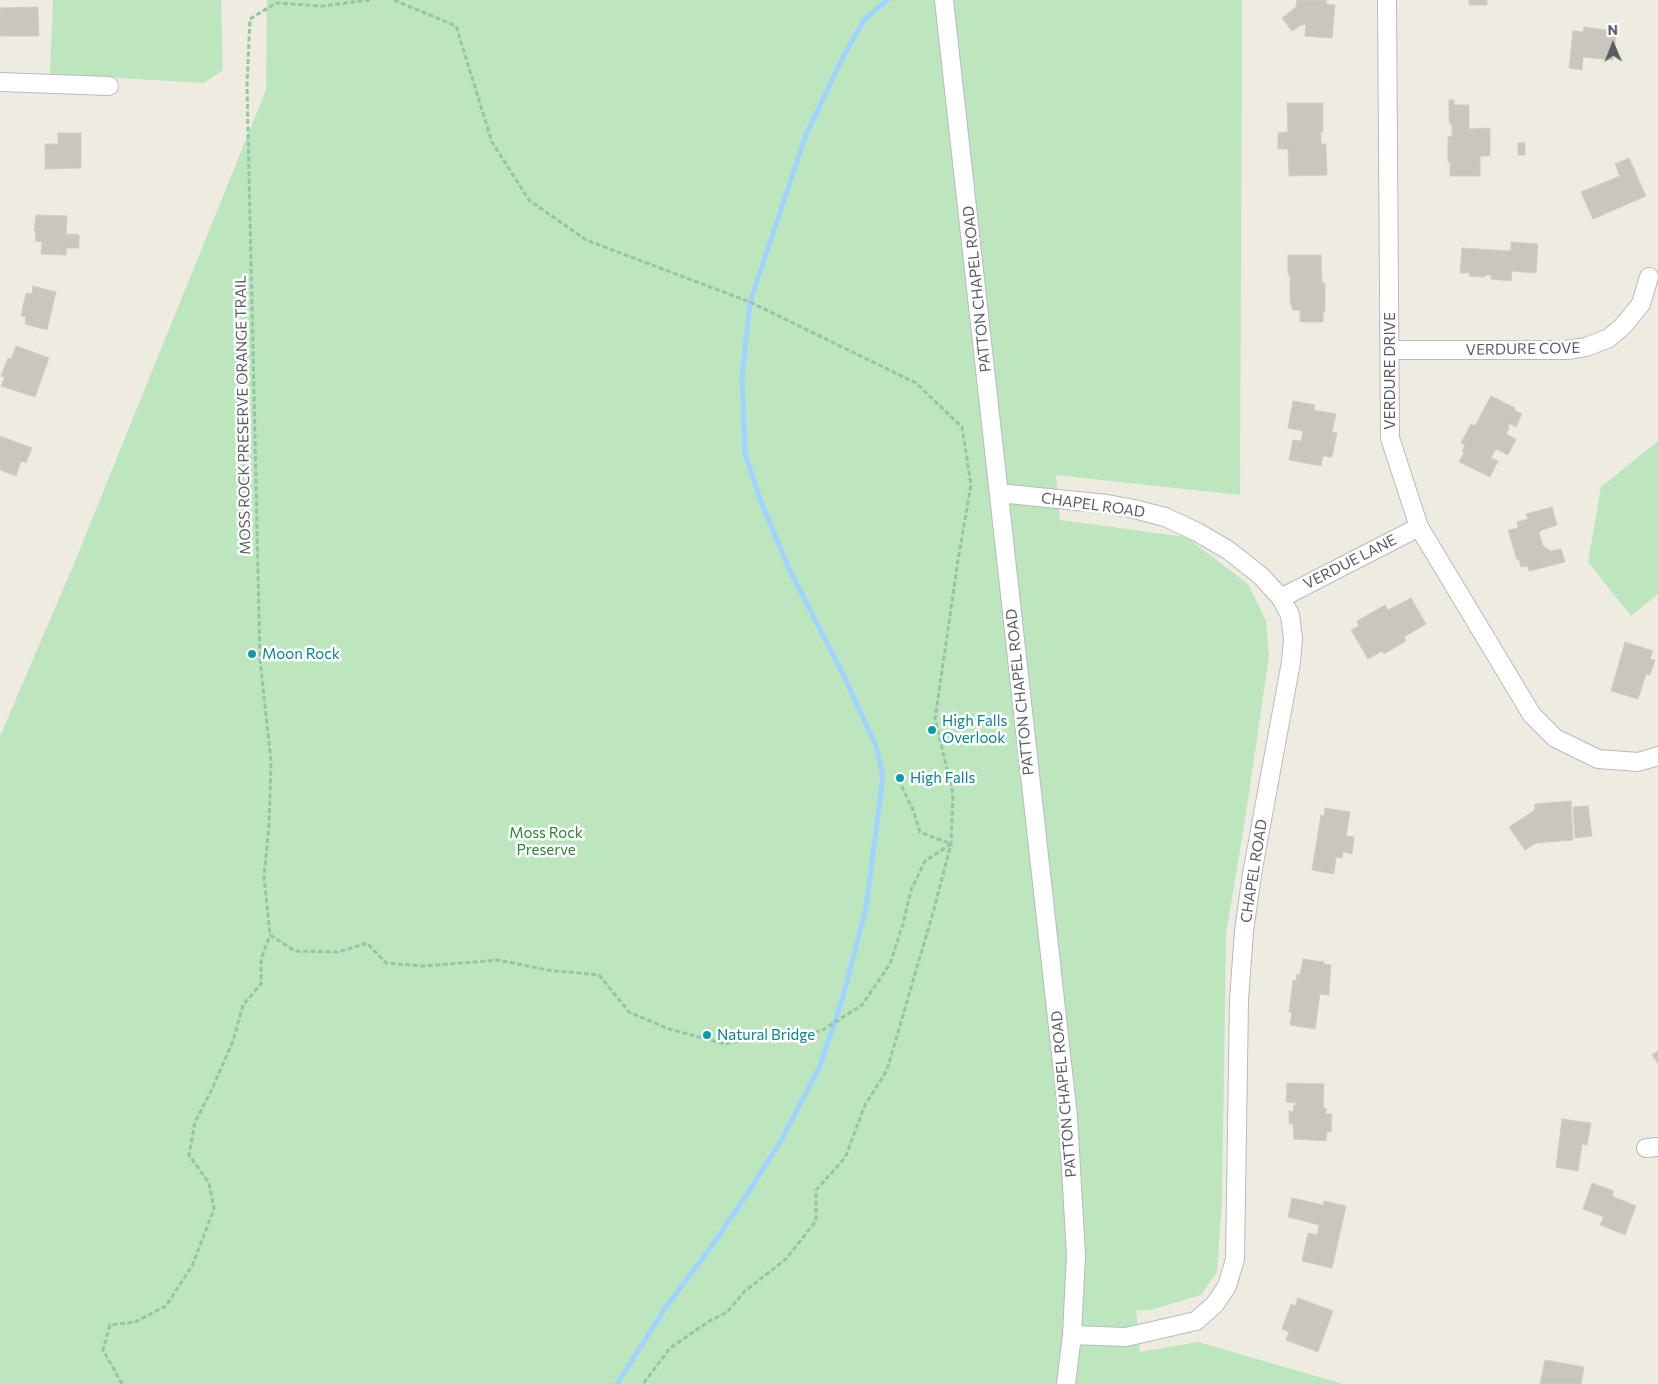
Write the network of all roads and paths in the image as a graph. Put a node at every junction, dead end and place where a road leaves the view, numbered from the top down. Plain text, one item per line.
1 (370, 0) edge
2 (394, 0) edge
3 (944, 0) edge
4 (1387, 0) edge
5 (0, 82) edge
6 (109, 86) dead end
7 (1649, 278) dead end
8 (1390, 350) junction
9 (999, 493) junction
10 (1419, 527) junction
11 (1281, 598) junction
12 (1658, 756) edge
13 (901, 785) dead end
14 (950, 844) junction
15 (270, 935) junction
16 (1072, 1335) junction
17 (122, 1384) edge
18 (643, 1384) edge
19 (1066, 1384) edge

1 - 15 path, MOSS ROCK PRESERVE ORANGE TRAIL
2 - 14 path
3 - 9 street, PATTON CHAPEL ROAD
4 - 8 street, VERDURE DRIVE
5 - 6 street
7 - 8 street, VERDURE COVE
8 - 10 street, VERDURE DRIVE
9 - 11 street, CHAPEL ROAD
9 - 16 street, PATTON CHAPEL ROAD
10 - 11 street, VERDUE LANE
10 - 12 street, VERDURE DRIVE
11 - 16 street, CHAPEL ROAD
13 - 14 path
14 - 15 path
14 - 18 path
15 - 17 path, MOSS ROCK PRESERVE ORANGE TRAIL
16 - 19 street, PATTON CHAPEL ROAD

